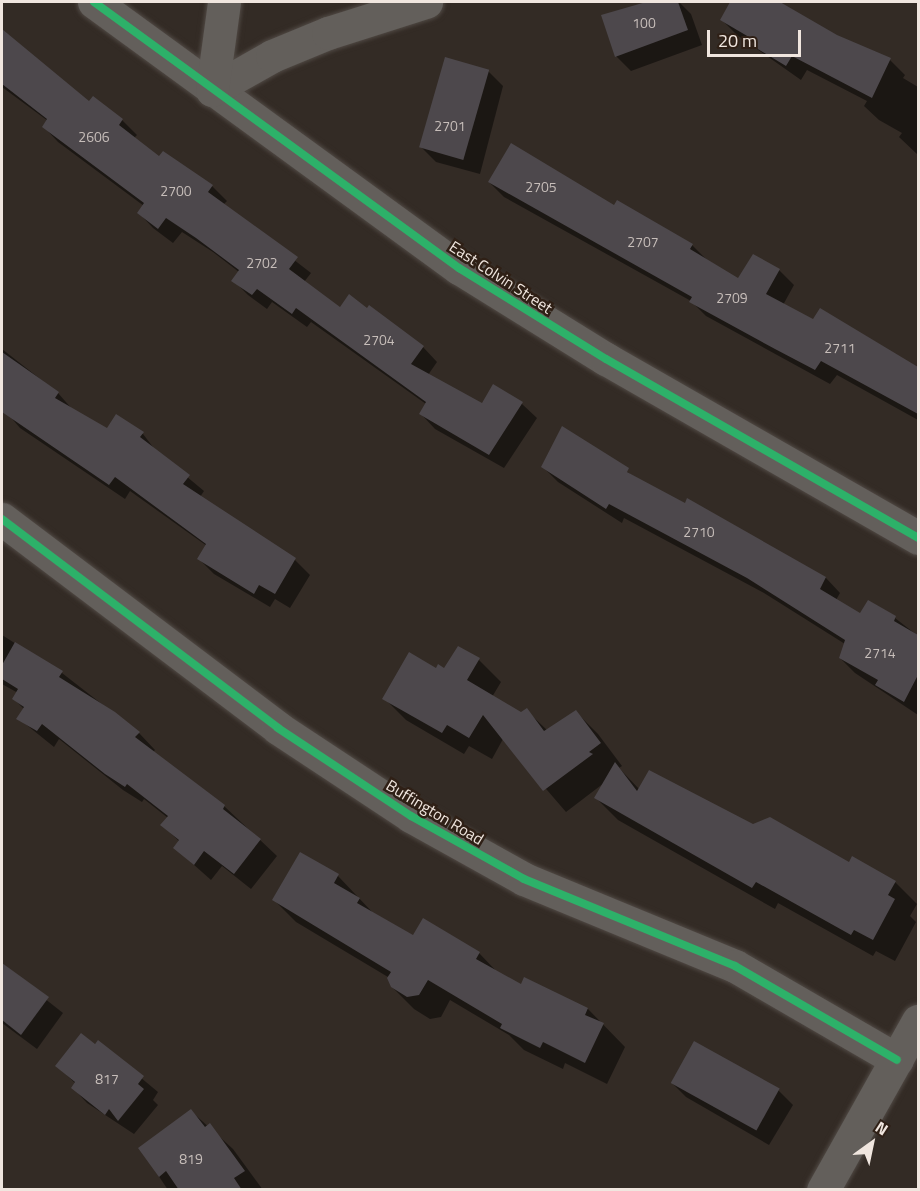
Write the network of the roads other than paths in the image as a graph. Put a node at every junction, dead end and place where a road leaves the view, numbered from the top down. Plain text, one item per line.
1 (94, 2) edge
2 (224, 2) edge
3 (426, 2) edge
4 (212, 90) junction
5 (2, 519) edge
6 (918, 538) edge
7 (918, 1021) edge
8 (897, 1060) junction
9 (823, 1190) edge

1 - 4 street, East Colvin Street
2 - 4 street
3 - 4 street
4 - 6 street, East Colvin Street
5 - 8 street, Buffington Road
7 - 8 street
8 - 9 street

